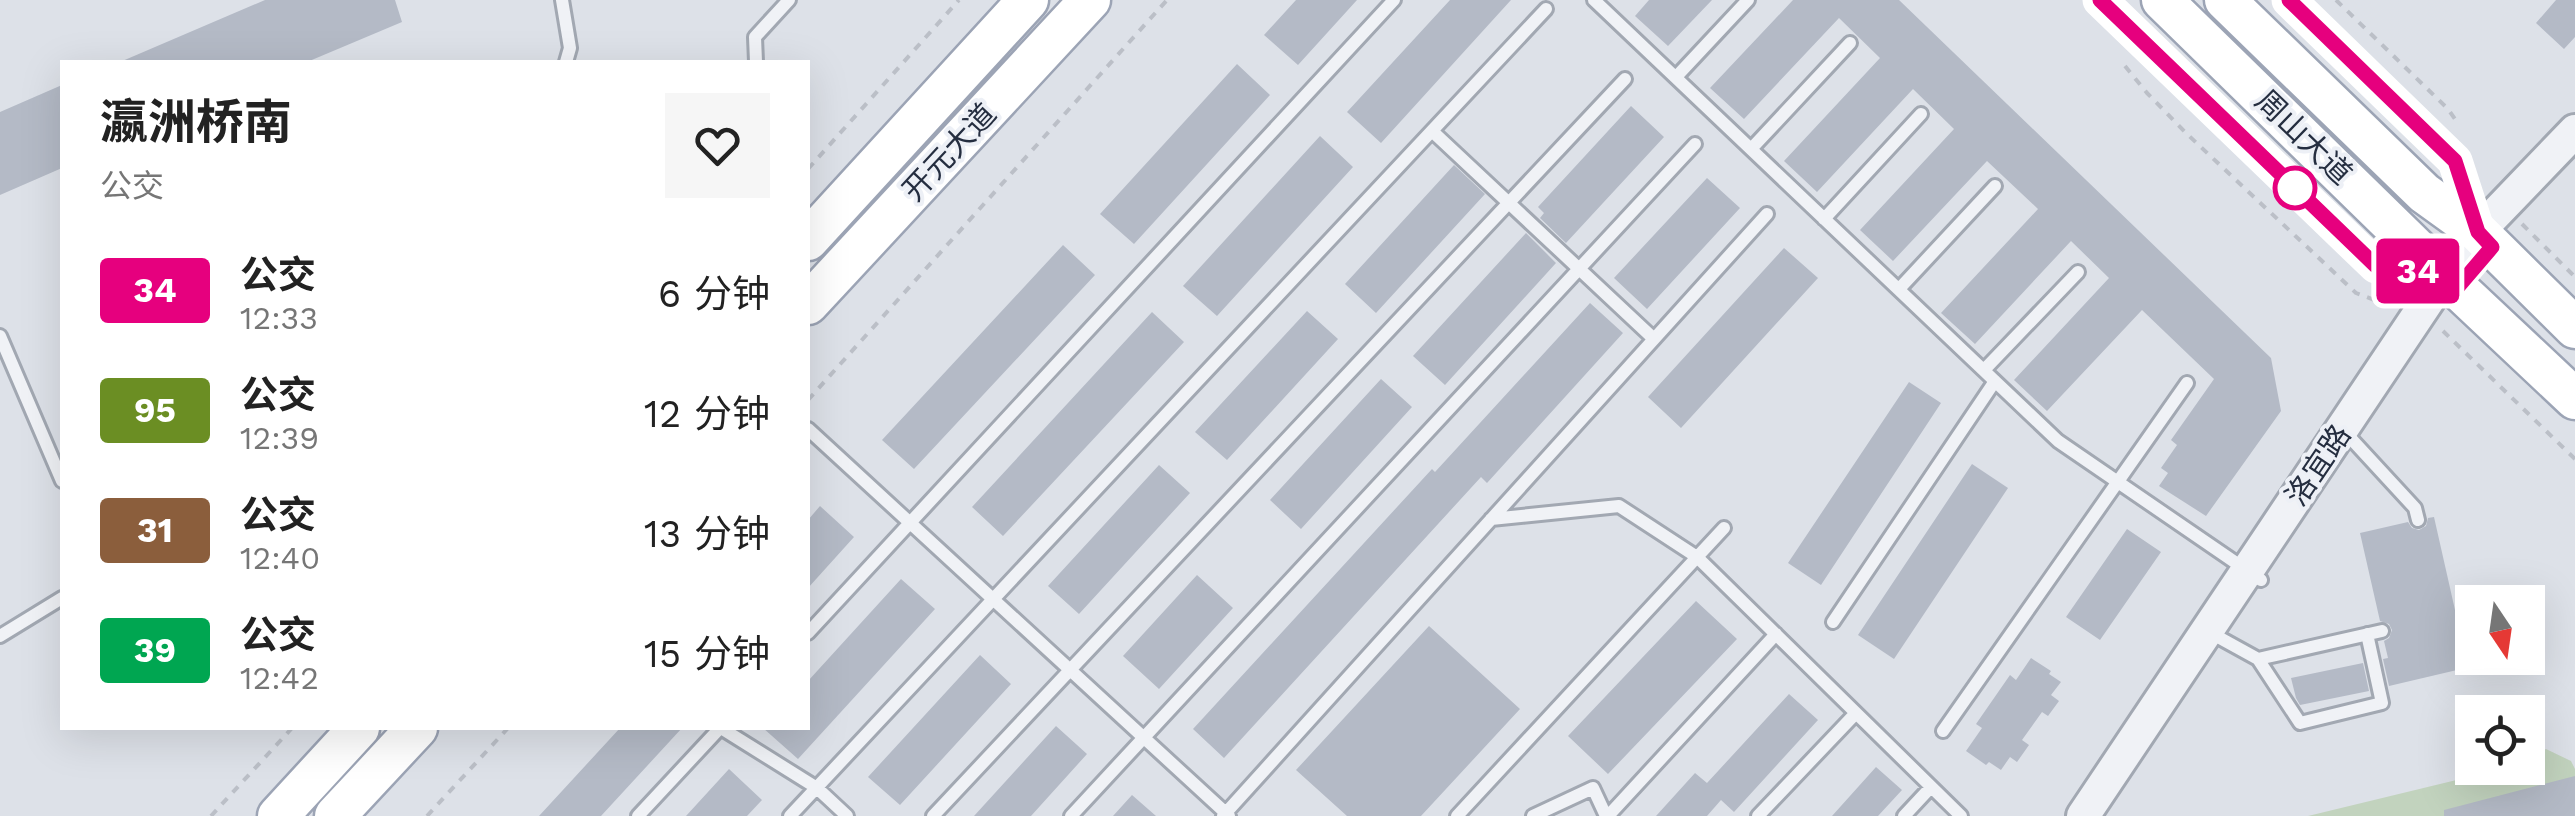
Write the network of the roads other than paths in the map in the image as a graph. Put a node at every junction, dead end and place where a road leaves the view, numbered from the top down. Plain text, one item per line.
1 (562, 0) edge
2 (789, 0) edge
3 (1027, 0) edge
4 (1090, 0) edge
5 (1394, 0) edge
6 (1748, 0) edge
7 (2100, 0) edge
8 (2162, 0) edge
9 (2225, 0) edge
10 (2289, 0) edge
11 (1600, 2) edge
12 (1546, 9) dead end
13 (1850, 43) dead end
14 (567, 60) edge
15 (756, 60) edge
16 (1676, 77) junction
17 (1625, 79) dead end
18 (1921, 114) dead end
19 (1432, 131) junction
20 (2575, 131) edge
21 (1695, 144) dead end
22 (1752, 149) junction
23 (2575, 158) edge
24 (1995, 186) dead end
25 (1509, 203) junction
26 (1767, 214) dead end
27 (1824, 218) junction
28 (813, 227) edge
29 (2485, 240) junction
30 (1579, 268) junction
31 (2078, 272) dead end
32 (2451, 281) junction
33 (1899, 290) junction
34 (810, 302) edge
35 (2575, 328) edge
36 (0, 336) edge
37 (1654, 340) junction
38 (1990, 375) junction
39 (2187, 383) dead end
40 (2575, 399) edge
41 (810, 431) edge
42 (2348, 435) junction
43 (60, 476) edge
44 (2118, 482) junction
45 (1491, 519) junction
46 (2418, 520) dead end
47 (910, 523) junction
48 (1724, 528) dead end
49 (1697, 557) junction
50 (2254, 575) junction
51 (60, 599) edge
52 (993, 599) junction
53 (1833, 622) dead end
54 (810, 631) edge
55 (2382, 631) dead end
56 (1776, 634) junction
57 (2367, 634) junction
58 (2214, 635) junction
59 (0, 636) edge
60 (2258, 659) junction
61 (1070, 670) junction
62 (1856, 713) junction
63 (357, 730) edge
64 (415, 730) edge
65 (719, 730) edge
66 (724, 730) edge
67 (1942, 731) dead end
68 (1144, 737) junction
69 (1932, 787) junction
70 (817, 788) junction
71 (1226, 815) edge
72 (278, 816) edge
73 (335, 816) edge
74 (638, 816) edge
75 (790, 816) edge
76 (846, 816) edge
77 (933, 816) edge
78 (1071, 816) edge
79 (1457, 816) edge
80 (1533, 816) edge
81 (1607, 816) edge
82 (1758, 816) edge
83 (1904, 816) edge
84 (1962, 816) edge
85 (2083, 816) edge
86 (2102, 816) edge

1 - 14 lane
2 - 15 lane
3 - 28 main road, 开元大道
4 - 34 main road, 开元大道
5 - 47 lane
6 - 16 lane
7 - 32 main road, 周山大道
8 - 32 main road, 周山大道
9 - 29 main road, 周山大道
10 - 29 main road, 周山大道
11 - 16 lane
12 - 19 lane
13 - 22 lane
16 - 22 lane
17 - 25 lane
18 - 27 lane
19 - 25 lane
19 - 52 lane
20 - 29 street, 洛宜路
21 - 30 lane
22 - 27 lane
23 - 29 street, 洛宜路
24 - 33 lane
25 - 30 lane
25 - 61 lane
26 - 37 lane
27 - 33 lane
29 - 32 street, 洛宜路
29 - 35 main road, 周山大道
30 - 37 lane
30 - 68 lane
31 - 38 lane
32 - 40 main road, 周山大道
32 - 42 street, 洛宜路
33 - 38 lane
36 - 43 lane
37 - 45 lane
38 - 44 lane
38 - 53 lane
39 - 44 lane
41 - 47 lane
42 - 46 lane
42 - 50 street, 洛宜路
44 - 50 lane
44 - 67 lane
45 - 49 lane
45 - 71 lane
47 - 52 lane
47 - 54 lane
48 - 49 lane
49 - 56 lane
49 - 79 lane
50 - 58 street, 洛宜路
51 - 59 lane
52 - 61 lane
52 - 70 lane
55 - 57 lane
56 - 62 lane
56 - 81 lane
57 - 60 lane
57 - 60 lane
58 - 60 lane
58 - 85 street, 洛宜路
58 - 86 street, 洛宜路
61 - 68 lane
61 - 77 lane
62 - 69 lane
62 - 82 lane
63 - 72 main road
64 - 73 main road
65 - 74 lane
66 - 70 lane
68 - 71 lane
68 - 78 lane
69 - 83 lane
69 - 84 lane
70 - 75 lane
70 - 76 lane
80 - 81 lane

